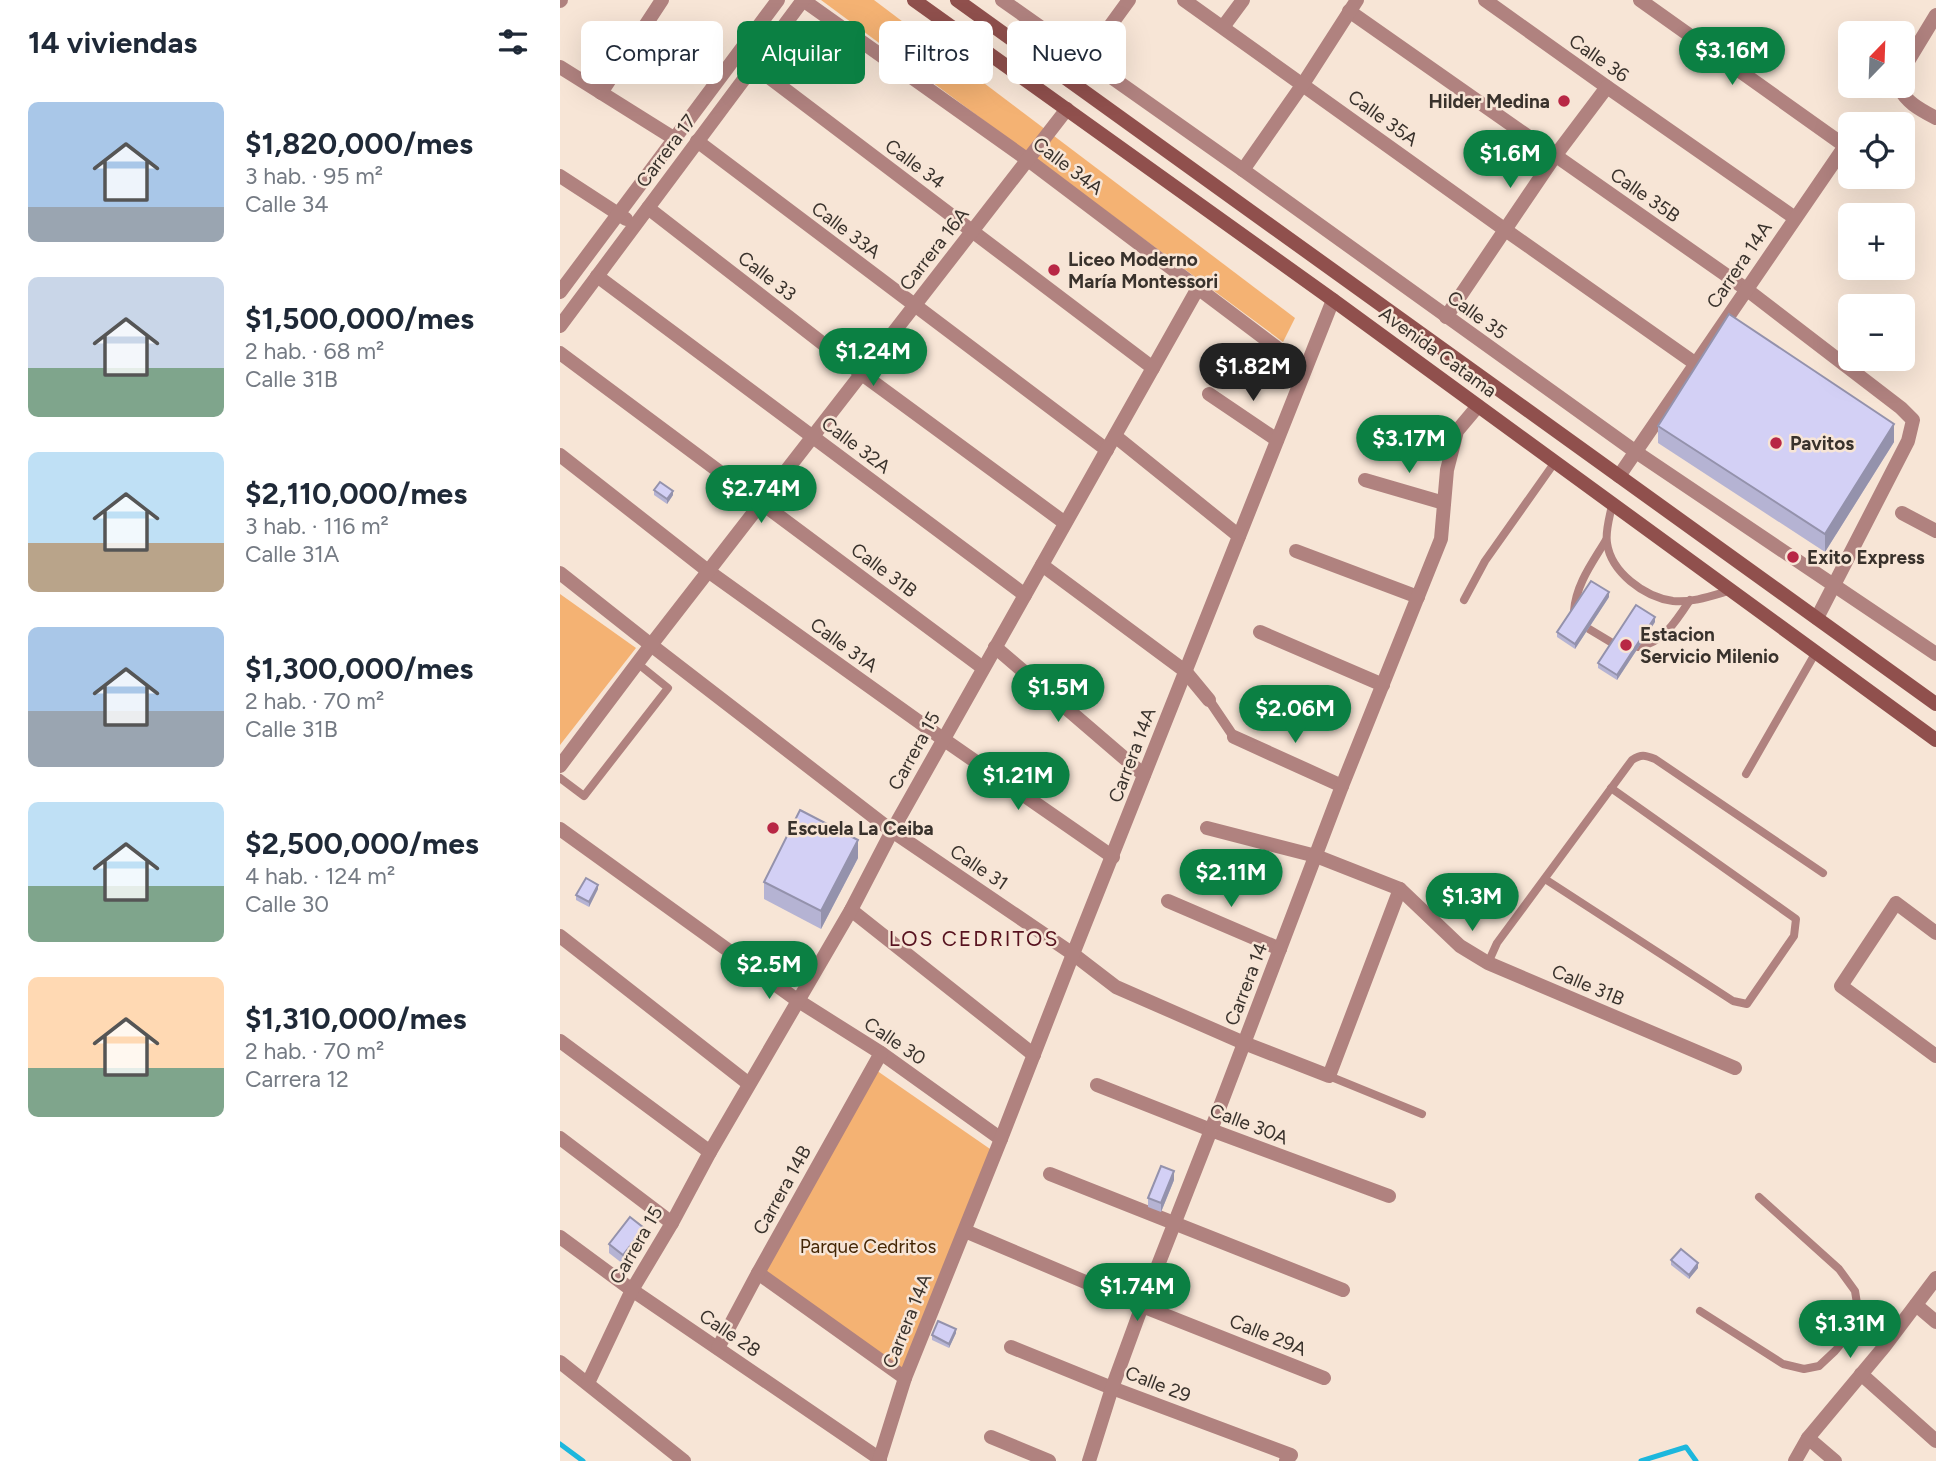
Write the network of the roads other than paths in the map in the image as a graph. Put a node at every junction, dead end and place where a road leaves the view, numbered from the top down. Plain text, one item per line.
1 (778, 0) edge
2 (803, 0) edge
3 (914, 0) edge
4 (957, 0) edge
5 (1002, 0) edge
6 (1129, 0) edge
7 (1184, 0) edge
8 (1243, 0) edge
9 (1485, 0) edge
10 (1640, 0) edge
11 (660, 1) edge
12 (1353, 6) edge
13 (1936, 15) edge
14 (787, 21) edge
15 (1031, 21) edge
16 (1114, 21) edge
17 (1223, 27) junction
18 (1007, 36) edge
19 (1915, 50) edge
20 (560, 67) edge
21 (740, 84) edge
22 (778, 84) edge
23 (1074, 84) edge
24 (1120, 84) edge
25 (1303, 85) junction
26 (1607, 88) junction
27 (601, 93) junction
28 (1905, 98) edge
29 (1067, 109) junction
30 (1936, 118) edge
31 (675, 139) junction
32 (697, 142) junction
33 (1555, 156) junction
34 (1028, 160) junction
35 (1243, 170) junction
36 (560, 176) edge
37 (648, 208) junction
38 (618, 214) junction
39 (1795, 218) junction
40 (636, 225) junction
41 (1504, 229) junction
42 (972, 232) junction
43 (597, 276) junction
44 (1198, 288) junction
45 (1746, 289) junction
46 (560, 292) edge
47 (1333, 300) junction
48 (915, 305) junction
49 (1446, 317) junction
50 (560, 326) edge
51 (560, 353) edge
52 (1696, 364) junction
53 (1153, 368) junction
54 (1306, 369) junction
55 (862, 373) junction
56 (1209, 394) dead end
57 (1478, 406) junction
58 (1115, 436) junction
59 (813, 437) junction
60 (1277, 440) junction
61 (1107, 450) junction
62 (1636, 452) junction
63 (560, 455) edge
64 (1555, 462) junction
65 (1619, 476) junction
66 (1365, 480) dead end
67 (761, 503) junction
68 (1444, 503) junction
69 (1612, 505) junction
70 (1902, 513) dead end
71 (1065, 523) junction
72 (1936, 531) edge
73 (1239, 536) junction
74 (1606, 540) junction
75 (1296, 551) dead end
76 (1042, 565) junction
77 (708, 571) junction
78 (560, 572) edge
79 (1834, 585) junction
80 (1732, 590) junction
81 (1025, 595) junction
82 (1418, 597) junction
83 (1464, 600) dead end
84 (1690, 600) junction
85 (1574, 611) edge
86 (1817, 618) junction
87 (1589, 629) edge
88 (1260, 632) dead end
89 (1614, 644) edge
90 (651, 645) junction
91 (1638, 647) edge
92 (995, 648) junction
93 (1816, 652) junction
94 (1936, 654) edge
95 (637, 663) junction
96 (984, 668) junction
97 (1185, 671) junction
98 (1384, 685) junction
99 (1209, 700) joint
100 (1936, 704) edge
101 (1234, 737) joint
102 (943, 739) junction
103 (1936, 740) edge
104 (560, 766) edge
105 (1746, 774) dead end
106 (1144, 775) junction
107 (560, 778) edge
108 (1342, 786) junction
109 (1611, 788) junction
110 (1207, 828) dead end
111 (560, 829) edge
112 (892, 831) junction
113 (1316, 856) junction
114 (1113, 857) junction
115 (1823, 873) dead end
116 (1545, 879) junction
117 (1400, 889) junction
118 (1168, 901) dead end
119 (850, 910) junction
120 (1936, 933) edge
121 (560, 936) edge
122 (1280, 949) junction
123 (1073, 954) junction
124 (1488, 963) junction
125 (797, 1000) junction
126 (560, 1041) edge
127 (1244, 1043) junction
128 (881, 1053) junction
129 (1034, 1055) junction
130 (1936, 1056) edge
131 (1735, 1068) dead end
132 (1329, 1076) junction
133 (749, 1084) junction
134 (1097, 1084) dead end
135 (1422, 1114) dead end
136 (1211, 1130) junction
137 (560, 1138) edge
138 (1001, 1139) junction
139 (710, 1152) junction
140 (1049, 1174) dead end
141 (1389, 1196) dead end
142 (1759, 1197) dead end
143 (672, 1223) junction
144 (1174, 1223) junction
145 (965, 1231) junction
146 (560, 1237) edge
147 (758, 1273) junction
148 (1936, 1278) edge
149 (632, 1290) junction
150 (1343, 1290) dead end
151 (1916, 1305) junction
152 (1142, 1306) junction
153 (1700, 1311) dead end
154 (1936, 1322) edge
155 (1855, 1327) junction
156 (1011, 1347) dead end
157 (718, 1348) junction
158 (1884, 1348) junction
159 (560, 1362) edge
160 (1861, 1374) junction
161 (905, 1378) junction
162 (1324, 1378) dead end
163 (588, 1383) junction
164 (1112, 1388) junction
165 (990, 1437) dead end
166 (1808, 1438) junction
167 (1936, 1441) edge
168 (1289, 1458) edge
169 (879, 1460) edge
170 (684, 1461) edge
171 (1049, 1461) edge
172 (1089, 1461) edge
173 (1795, 1461) edge
174 (1835, 1461) edge

1 - 31 street, Carrera 17
2 - 14 street, Carrera 17
2 - 34 street, Calle 34A
3 - 29 main road, Avenida Catama
4 - 18 main road, Avenida Catama
5 - 15 street, Calle 35
6 - 16 street
7 - 17 street, Calle 35A
8 - 17 street
9 - 26 street, Calle 36
10 - 39 street, Carrera 14A
11 - 27 street
12 - 25 street
12 - 33 street, Calle 35B
13 - 19 street
17 - 25 street, Calle 35A
20 - 27 street
21 - 32 street, Carrera 17
22 - 42 street, Calle 34
23 - 65 main road, Avenida Catama
24 - 35 street, Calle 35
25 - 35 street
25 - 41 street, Calle 35A
26 - 33 street
26 - 39 street, Calle 36
27 - 31 street
28 - 30 street
29 - 34 street, Carrera 16A
29 - 47 main road, Avenida Catama
31 - 38 street, Carrera 17
32 - 37 street, Carrera 17
32 - 48 street, Calle 33A
33 - 41 street
33 - 45 street, Calle 35B
34 - 42 street, Carrera 16A
34 - 44 street, Calle 34A
35 - 49 street, Calle 35
36 - 38 street
37 - 40 street, Carrera 17
37 - 55 street, Calle 33
38 - 40 street
38 - 46 street, Carrera 17
39 - 45 street, Carrera 14A
40 - 43 street, Carrera 17
41 - 49 street
41 - 52 street, Calle 35A
42 - 48 street, Carrera 16A
42 - 53 street, Calle 34
43 - 50 street, Carrera 17
43 - 59 street, Calle 32A
44 - 53 street, Carrera 15
44 - 54 street, Calle 34A
45 - 52 street, Carrera 14A
45 - 79 street, Calle 35B
47 - 54 street, Carrera 14A
47 - 57 main road, Avenida Catama
48 - 55 street, Carrera 16A
48 - 61 street, Calle 33A
49 - 62 street, Calle 35
51 - 67 street, Calle 31B
52 - 62 street, Carrera 14A
53 - 58 street, Carrera 15
54 - 60 street, Carrera 14A
55 - 59 street, Carrera 16A
55 - 71 street, Calle 33
56 - 60 street
57 - 64 main road, Avenida Catama
57 - 68 street, Carrera 14
58 - 61 street, Carrera 15
58 - 73 street
59 - 67 street, Carrera 16A
59 - 81 street, Calle 32A
60 - 73 street, Carrera 14A
61 - 71 street, Carrera 15
62 - 65 street, Carrera 14A
62 - 79 street, Calle 35
63 - 77 street, Calle 31A
64 - 69 main road, Avenida Catama
64 - 83 lane
65 - 86 main road, Avenida Catama
66 - 68 street
67 - 77 street, Carrera 16A
67 - 96 street, Calle 31B
68 - 82 street, Carrera 14
69 - 74 lane
69 - 80 main road, Avenida Catama
70 - 72 street
71 - 76 street, Carrera 15
73 - 97 street, Carrera 14A
74 - 84 lane
74 - 85 lane
75 - 82 street
76 - 81 street, Carrera 15
76 - 97 street
77 - 90 street, Carrera 16A
77 - 102 street, Calle 31A
78 - 90 street, Calle 31
79 - 86 street
79 - 94 street, Calle 35
80 - 84 lane
80 - 93 main road, Avenida Catama
81 - 92 street, Carrera 15
82 - 98 street, Carrera 14
84 - 91 lane
86 - 100 main road, Avenida Catama
87 - 89 lane
88 - 98 street
90 - 95 street, Carrera 16A
90 - 112 street, Calle 31
92 - 96 street, Carrera 15
92 - 106 street
93 - 103 main road, Avenida Catama
93 - 105 lane
95 - 104 street, Carrera 16A
95 - 107 lane
96 - 102 street, Carrera 15
97 - 99 street
97 - 106 street, Carrera 14A
98 - 108 street, Carrera 14
99 - 101 street
101 - 108 street
102 - 112 street, Carrera 15
102 - 114 street, Calle 31A
106 - 114 street, Carrera 14A
108 - 113 street, Carrera 14
109 - 115 lane
109 - 116 lane
109 - 116 lane
110 - 113 street, Calle 31B
111 - 125 street, Calle 30
112 - 119 street, Carrera 15
112 - 123 street, Calle 31
113 - 117 street, Calle 31B
113 - 122 street, Carrera 14
114 - 123 street, Carrera 14A
116 - 124 lane
117 - 124 street, Calle 31B
117 - 132 street
118 - 122 street
119 - 125 street, Carrera 15
119 - 129 street
120 - 130 street
121 - 133 street
122 - 127 street, Carrera 14
123 - 127 street, Calle 31
123 - 129 street, Carrera 14A
124 - 131 street, Calle 31B
125 - 128 street, Calle 30
125 - 133 street, Carrera 15
126 - 139 street
127 - 132 street, Calle 31
127 - 136 street, Carrera 14
128 - 138 street, Calle 30
128 - 147 street, Carrera 14B
129 - 138 street, Carrera 14A
132 - 135 lane, Calle 31
133 - 139 street, Carrera 15
134 - 136 street, Calle 30A
136 - 141 street, Calle 30A
136 - 144 street, Carrera 14
137 - 143 street
138 - 145 street, Carrera 14A
139 - 143 street, Carrera 15
140 - 144 street
142 - 155 lane
143 - 149 street, Carrera 15
144 - 150 street
144 - 152 street, Carrera 14
145 - 152 street, Calle 29A
145 - 161 street, Carrera 14A
146 - 149 street, Calle 28
147 - 157 street, Carrera 14B
147 - 161 street
148 - 151 street
149 - 157 street, Calle 28
149 - 163 street, Carrera 15
151 - 154 street
151 - 158 street
152 - 162 street, Calle 29A
152 - 164 street, Carrera 14
153 - 155 lane
155 - 158 lane
156 - 164 street, Calle 29
157 - 169 street, Calle 28
158 - 160 street
159 - 163 street
160 - 166 street
160 - 167 street
161 - 169 street, Carrera 14A
163 - 170 street
164 - 168 street, Calle 29
164 - 172 street, Carrera 14
165 - 171 street
166 - 173 street
166 - 174 street

